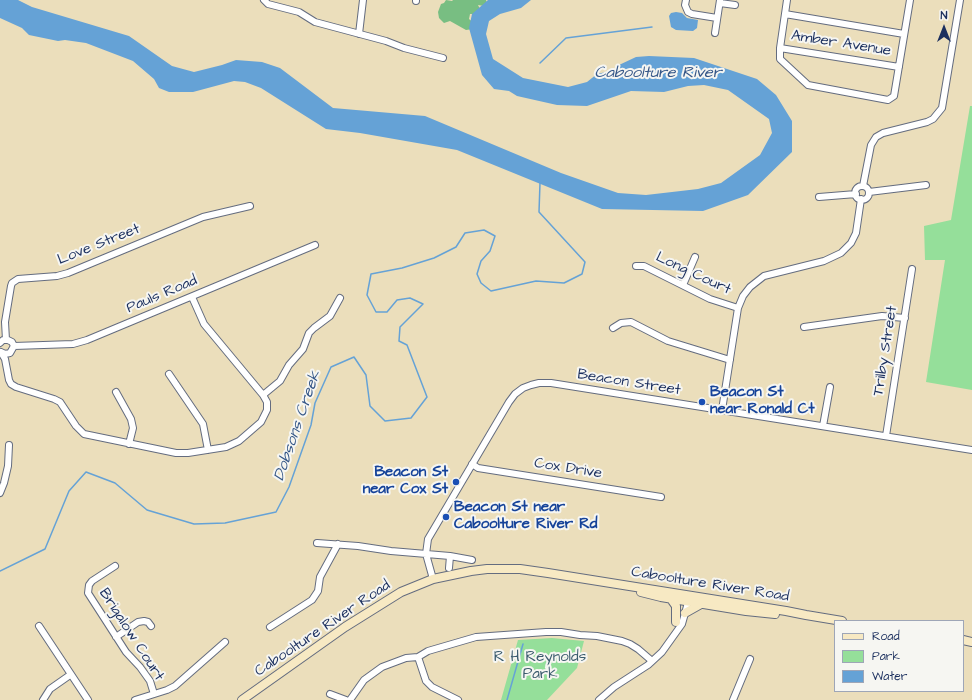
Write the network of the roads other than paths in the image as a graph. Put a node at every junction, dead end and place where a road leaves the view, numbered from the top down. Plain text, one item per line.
1 (264, 0) edge
2 (363, 0) edge
3 (686, 0) edge
4 (787, 0) edge
5 (909, 0) edge
6 (960, 0) edge
7 (720, 1) edge
8 (735, 5) dead end
9 (785, 14) junction
10 (717, 18) junction
11 (715, 33) dead end
12 (359, 34) junction
13 (904, 34) junction
14 (780, 48) junction
15 (443, 58) dead end
16 (899, 67) junction
17 (863, 186) junction
18 (926, 186) dead end
19 (869, 192) junction
20 (856, 194) junction
21 (819, 197) dead end
22 (861, 199) junction
23 (250, 206) dead end
24 (315, 245) dead end
25 (695, 257) dead end
26 (636, 266) dead end
27 (912, 269) dead end
28 (683, 285) junction
29 (192, 296) junction
30 (340, 298) dead end
31 (738, 308) junction
32 (905, 318) junction
33 (804, 327) dead end
34 (614, 328) dead end
35 (3, 341) edge
36 (14, 346) junction
37 (1, 353) edge
38 (10, 353) junction
39 (730, 360) junction
40 (7, 370) junction
41 (169, 374) dead end
42 (830, 387) dead end
43 (116, 392) dead end
44 (263, 395) junction
45 (722, 410) junction
46 (823, 426) junction
47 (886, 436) junction
48 (130, 444) junction
49 (9, 445) dead end
50 (208, 450) junction
51 (972, 450) edge
52 (472, 464) junction
53 (0, 493) edge
54 (661, 497) dead end
55 (317, 544) dead end
56 (338, 544) junction
57 (426, 554) junction
58 (450, 556) junction
59 (472, 560) dead end
60 (115, 566) dead end
61 (449, 568) dead end
62 (433, 579) junction
63 (610, 583) junction
64 (687, 598) junction
65 (671, 599) junction
66 (702, 604) junction
67 (685, 613) junction
68 (806, 616) junction
69 (835, 620) edge
70 (676, 622) junction
71 (39, 626) dead end
72 (151, 626) dead end
73 (270, 627) dead end
74 (674, 633) junction
75 (116, 637) junction
76 (225, 642) dead end
77 (418, 657) junction
78 (750, 659) dead end
79 (652, 661) junction
80 (70, 676) junction
81 (154, 694) junction
82 (330, 694) dead end
83 (43, 700) edge
84 (88, 700) edge
85 (135, 700) edge
86 (242, 700) edge
87 (346, 700) edge
88 (350, 700) edge
89 (458, 700) edge
90 (598, 700) edge
91 (733, 700) edge

1 - 12 street
2 - 12 street
3 - 10 street
4 - 9 street
5 - 13 street
6 - 17 street
7 - 8 street
7 - 10 street
9 - 13 street
9 - 14 street
10 - 11 street
12 - 15 street
13 - 16 street
14 - 16 street, Amber Avenue
14 - 16 street
17 - 19 street
17 - 20 street
18 - 19 street
19 - 22 street
20 - 21 street
20 - 22 street
22 - 31 street
23 - 35 street, Love Street
24 - 29 street, Pauls Road
25 - 28 street
26 - 28 street, Long Court
27 - 32 street, Trilby Street
28 - 31 street, Long Court
29 - 36 street, Pauls Road
29 - 44 street
30 - 44 street
31 - 39 street
32 - 33 street
32 - 47 street, Trilby Street
34 - 39 street
35 - 36 street
36 - 38 street
37 - 38 street
37 - 40 street
38 - 40 street
39 - 45 street
40 - 48 street
41 - 50 street
42 - 46 street
43 - 48 street
44 - 50 street
45 - 46 street, Beacon Street
45 - 52 street, Beacon Street
46 - 47 street, Beacon Street
47 - 51 street, Beacon Street
48 - 50 street
49 - 53 street
52 - 54 street, Cox Drive
52 - 57 street, Beacon Street
55 - 56 street
56 - 57 street
56 - 73 street
57 - 58 street
57 - 62 street, Beacon Street
58 - 59 street
58 - 61 street
60 - 75 street, Brigalow Court
62 - 63 main road, Caboolture River Road
62 - 86 main road, Caboolture River Road
63 - 64 main road, Caboolture River Road
63 - 65 main road, Caboolture River Road
64 - 65 main road, Caboolture River Road
64 - 66 main road, Caboolture River Road
64 - 67 street
64 - 68 main road, Caboolture River Road
64 - 70 street
65 - 70 main road
66 - 67 main road
66 - 68 main road, Caboolture River Road
67 - 74 street
68 - 69 main road, Caboolture River Road
70 - 74 street
71 - 80 street
72 - 75 street
74 - 79 street
75 - 81 street, Brigalow Court
76 - 81 street
77 - 79 street
77 - 88 street
77 - 89 street
78 - 91 street
79 - 90 street
80 - 83 street
80 - 84 street
81 - 85 street
82 - 87 street

